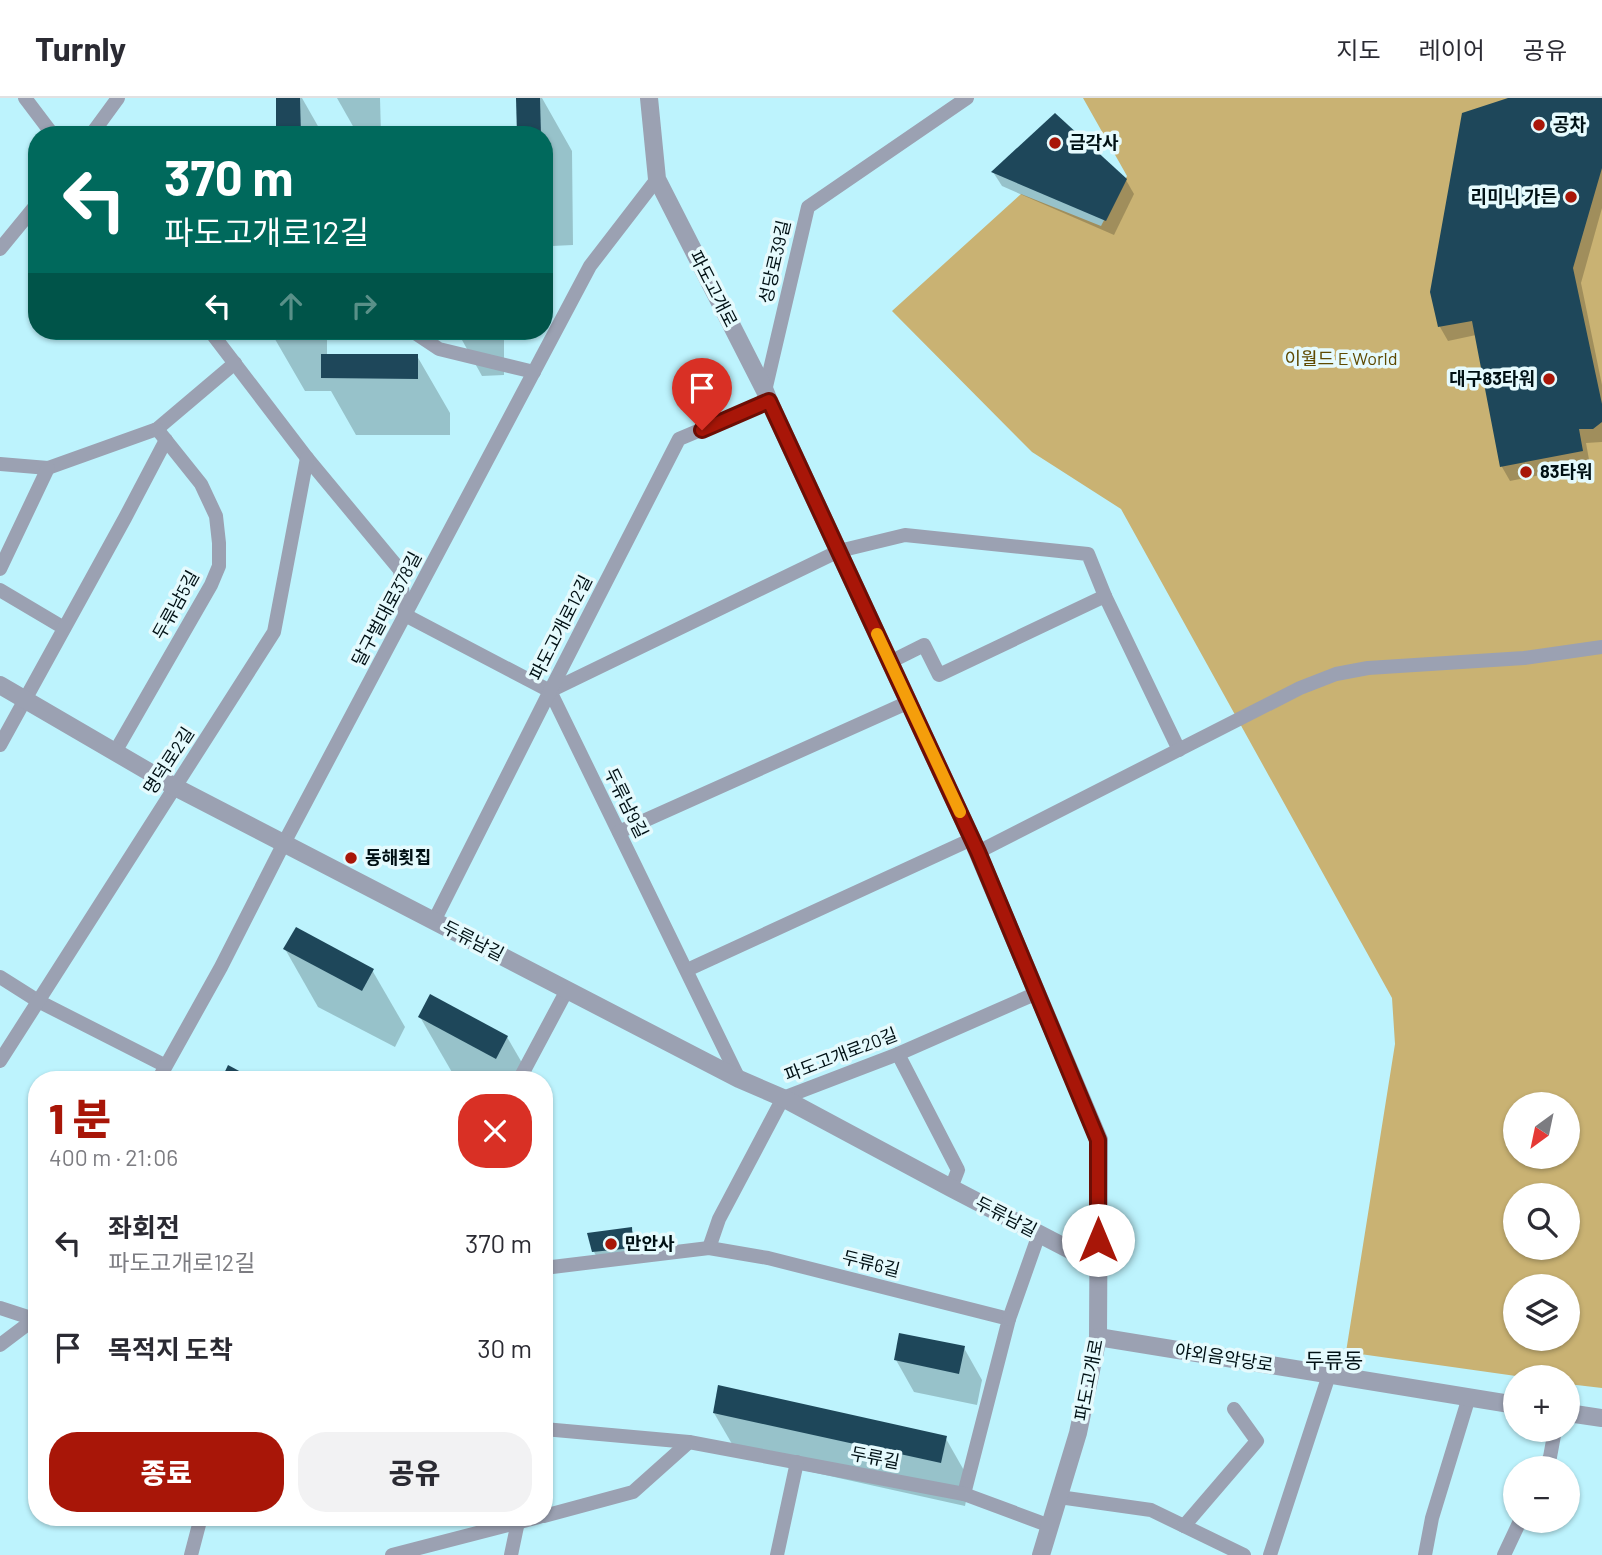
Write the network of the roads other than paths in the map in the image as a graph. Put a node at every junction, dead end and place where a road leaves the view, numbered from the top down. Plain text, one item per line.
1 (25, 98) edge
2 (118, 98) edge
3 (649, 98) edge
4 (967, 98) edge
5 (46, 126) edge
6 (98, 126) edge
7 (657, 179) junction
8 (28, 215) edge
9 (0, 248) edge
10 (553, 336) edge
11 (217, 340) edge
12 (426, 340) edge
13 (551, 340) edge
14 (235, 363) junction
15 (534, 372) junction
16 (767, 396) junction
17 (161, 435) junction
18 (307, 458) junction
19 (0, 464) edge
20 (48, 468) junction
21 (839, 551) junction
22 (0, 569) edge
23 (0, 590) edge
24 (1105, 596) junction
25 (405, 615) junction
26 (64, 628) junction
27 (1602, 647) edge
28 (890, 662) junction
29 (0, 685) edge
30 (550, 691) junction
31 (25, 700) junction
32 (909, 702) junction
33 (0, 745) edge
34 (1179, 750) junction
35 (114, 752) junction
36 (175, 787) junction
37 (619, 831) junction
38 (284, 844) junction
39 (975, 846) junction
40 (434, 921) junction
41 (687, 970) junction
42 (0, 977) edge
43 (567, 990) junction
44 (1037, 993) junction
45 (38, 1001) junction
46 (898, 1054) junction
47 (0, 1061) edge
48 (164, 1065) junction
49 (162, 1071) edge
50 (524, 1071) edge
51 (739, 1079) junction
52 (783, 1098) junction
53 (951, 1188) junction
54 (1039, 1234) junction
55 (709, 1248) junction
56 (1098, 1265) junction
57 (553, 1267) edge
58 (0, 1308) edge
59 (28, 1317) edge
60 (1009, 1319) junction
61 (28, 1325) edge
62 (1098, 1337) junction
63 (0, 1345) edge
64 (1329, 1375) junction
65 (1469, 1397) junction
66 (1503, 1403) edge
67 (1234, 1409) dead end
68 (1580, 1415) edge
69 (1602, 1419) edge
70 (553, 1430) edge
71 (689, 1442) junction
72 (797, 1462) junction
73 (964, 1494) junction
74 (1059, 1497) junction
75 (553, 1514) edge
76 (199, 1526) edge
77 (497, 1526) edge
78 (517, 1526) edge
79 (1184, 1526) junction
80 (1050, 1527) junction
81 (1514, 1533) edge
82 (191, 1555) edge
83 (392, 1555) edge
84 (510, 1555) edge
85 (777, 1555) edge
86 (1041, 1555) edge
87 (1244, 1555) edge
88 (1270, 1555) edge
89 (1424, 1555) edge
90 (1504, 1555) edge

1 - 5 street
2 - 6 street
3 - 7 street, 파도고개로
4 - 16 street, 성당로39길
7 - 10 street, 달구벌대로378길
7 - 16 street, 파도고개로
8 - 9 street
11 - 14 street
12 - 15 street
13 - 15 street, 달구벌대로378길
14 - 17 street
14 - 18 street
15 - 25 street, 달구벌대로378길
16 - 21 street, 파도고개로
16 - 30 street, 파도고개로12길
17 - 20 street
17 - 26 street
17 - 35 street, 두류남5길
18 - 25 street
18 - 36 street, 명덕로2길
19 - 20 street
20 - 22 street
21 - 24 street
21 - 28 street, 파도고개로
21 - 30 street
23 - 26 street
24 - 28 street
24 - 34 street
25 - 30 street
25 - 38 street, 달구벌대로378길
26 - 31 street
27 - 34 street
28 - 32 street, 파도고개로
29 - 31 street, 두류남길
30 - 37 street, 두류남9길
30 - 40 street, 파도고개로12길
31 - 33 street
31 - 35 street, 두류남길
32 - 37 street
32 - 39 street, 파도고개로
34 - 39 street
35 - 36 street, 두류남길
36 - 38 street, 두류남길
36 - 45 street, 명덕로2길
37 - 41 street, 두류남9길
38 - 40 street, 두류남길
38 - 48 street, 달구벌대로378길
39 - 41 street
39 - 44 street, 파도고개로
40 - 43 street, 두류남길
41 - 51 street, 두류남9길
42 - 45 street
43 - 50 street
43 - 51 street, 두류남길
44 - 46 street, 파도고개로20길
44 - 56 street, 파도고개로
45 - 47 street, 명덕로2길
45 - 48 street
46 - 52 street, 파도고개로20길
46 - 53 street
48 - 49 street, 달구벌대로378길
51 - 52 street, 두류남길
52 - 53 street, 두류남길
52 - 55 street, 파도고개로20길
53 - 54 street, 두류남길
54 - 56 street, 두류남길
54 - 60 street
55 - 57 street, 두류6길
55 - 60 street, 두류6길
56 - 62 street, 파도고개로
58 - 59 street
60 - 73 street
61 - 63 street
62 - 64 street, 야외음악당로
62 - 74 street, 파도고개로
64 - 65 street, 야외음악당로
64 - 88 street
65 - 66 street, 야외음악당로
65 - 89 street
67 - 79 street
68 - 69 street
70 - 71 street, 두류길
71 - 72 street, 두류길
71 - 75 street
72 - 73 street, 두류길
72 - 85 street
73 - 80 street, 두류길
74 - 79 street
74 - 80 street, 파도고개로
76 - 82 street
77 - 83 street
78 - 84 street
79 - 87 street
80 - 86 street, 파도고개로
81 - 90 street

